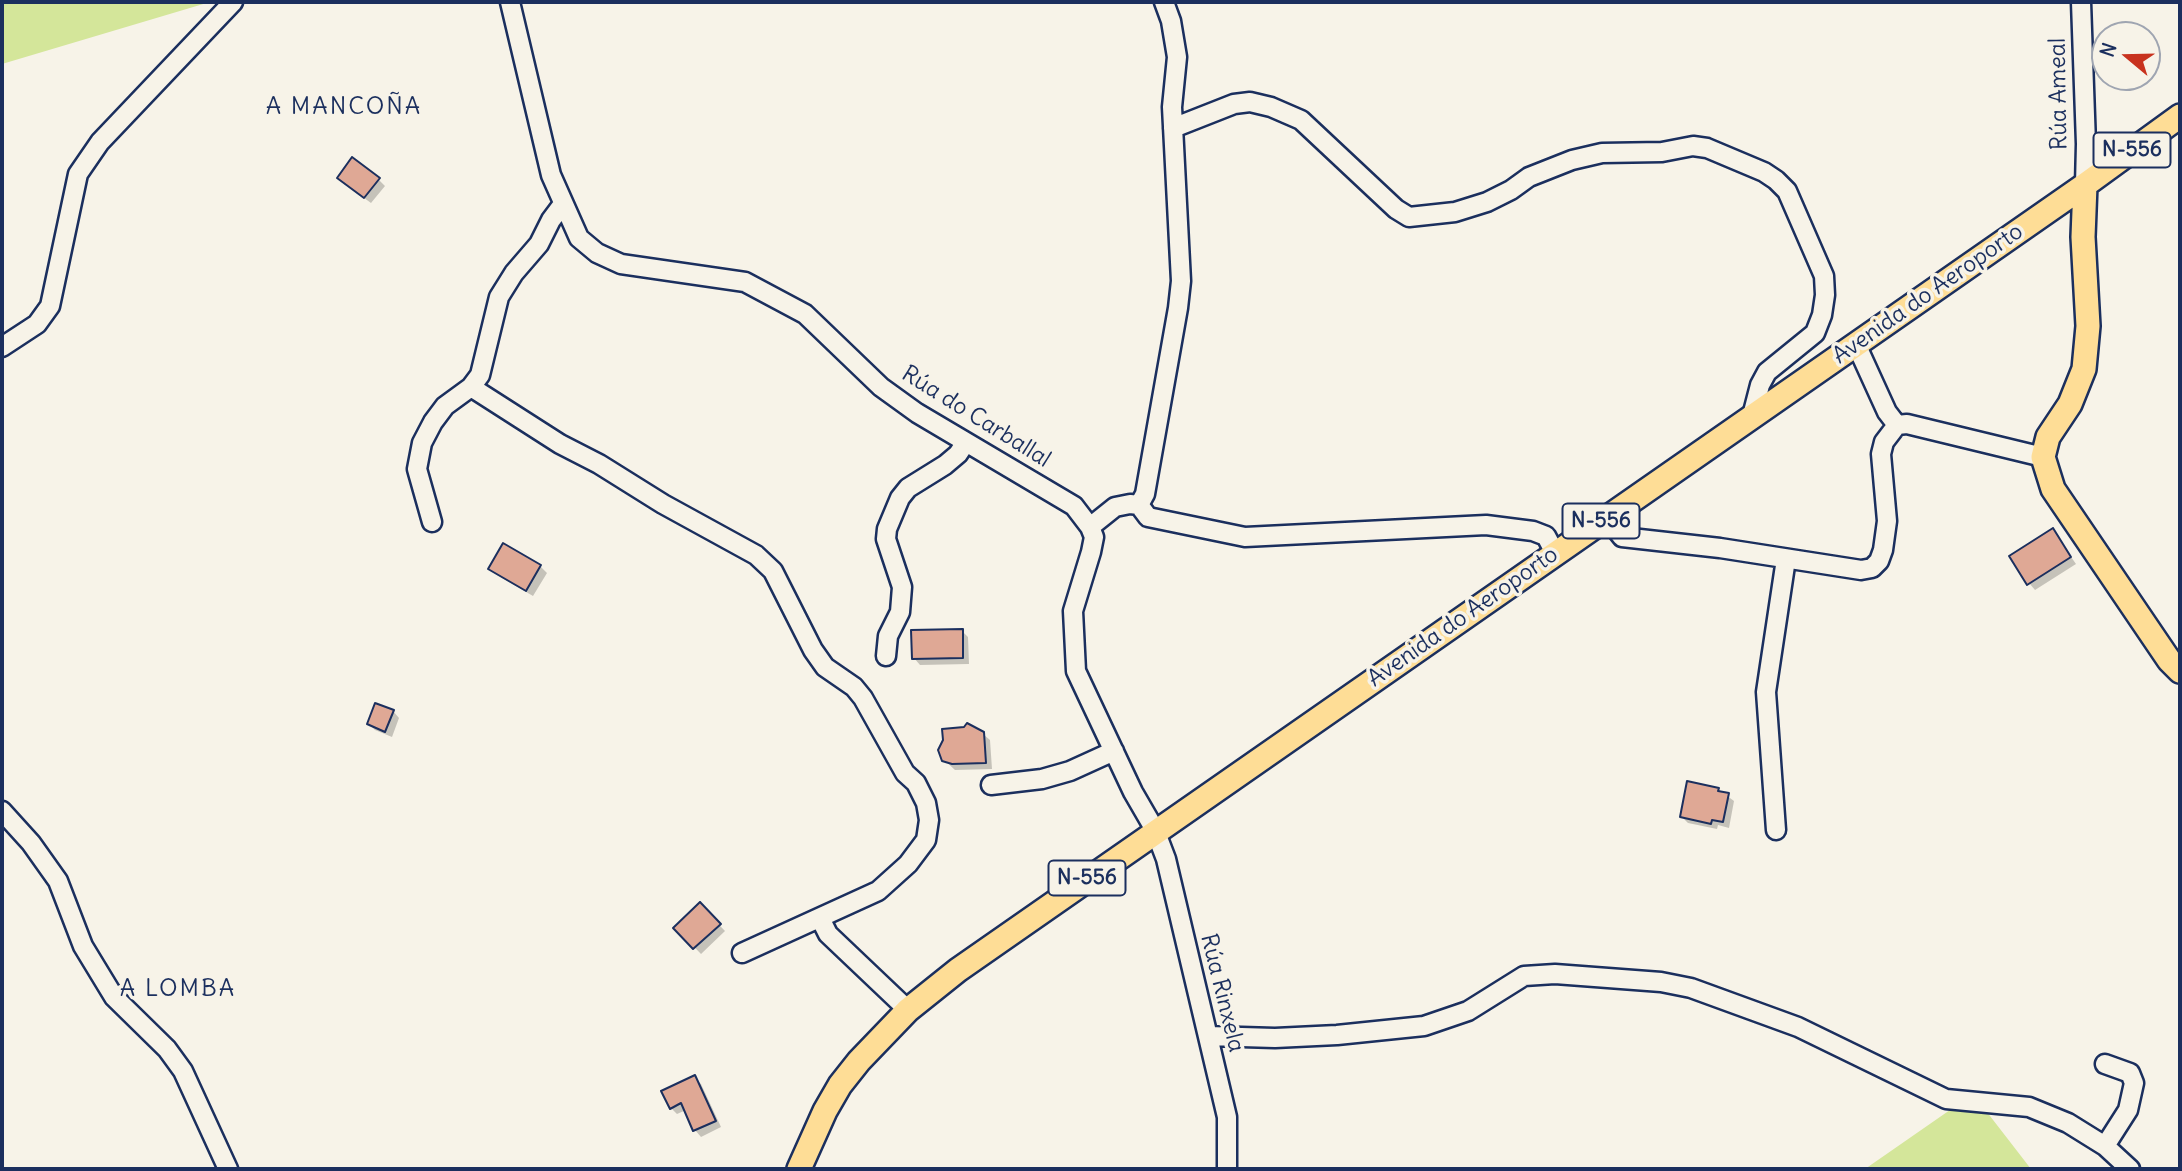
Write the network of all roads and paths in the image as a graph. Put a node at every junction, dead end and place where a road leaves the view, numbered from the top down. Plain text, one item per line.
1 (233, 2) edge
2 (510, 2) edge
3 (1164, 2) edge
4 (2081, 2) edge
5 (2180, 116) edge
6 (1174, 128) junction
7 (2085, 185) junction
8 (564, 204) junction
9 (1856, 344) junction
10 (2, 347) edge
11 (471, 387) junction
12 (1752, 416) junction
13 (1897, 425) junction
14 (966, 442) junction
15 (2043, 457) junction
16 (1139, 505) junction
17 (1606, 517) junction
18 (432, 522) dead end
19 (1090, 527) junction
20 (1555, 552) junction
21 (1786, 559) junction
22 (886, 656) dead end
23 (2180, 671) edge
24 (1114, 751) junction
25 (991, 785) dead end
26 (2, 811) edge
27 (1155, 830) junction
28 (1776, 830) dead end
29 (820, 918) junction
30 (742, 953) dead end
31 (908, 1010) junction
32 (1208, 1036) junction
33 (2105, 1063) dead end
34 (2105, 1146) junction
35 (228, 1169) edge
36 (799, 1169) edge
37 (1227, 1169) edge
38 (2130, 1169) edge

1 - 10 street
2 - 8 street, Rúa do Carballal
3 - 6 street
4 - 7 street, Rúa Ameal
5 - 7 main road, Avenida do Aeroporto / N-556
6 - 12 street
6 - 16 street
7 - 9 main road, Avenida do Aeroporto / N-556
7 - 15 main road
8 - 11 street
8 - 14 street, Rúa do Carballal
9 - 12 main road, Avenida do Aeroporto / N-556
9 - 13 street
11 - 18 street
11 - 29 street
12 - 17 main road, Avenida do Aeroporto / N-556
13 - 15 street
13 - 21 street
14 - 19 street, Rúa do Carballal
14 - 22 street
15 - 23 main road
16 - 19 street
16 - 20 street
17 - 20 main road, Avenida do Aeroporto / N-556
17 - 21 street
19 - 24 street
20 - 27 main road, Avenida do Aeroporto / N-556
21 - 28 street
24 - 25 street
24 - 27 street
26 - 35 street
27 - 31 main road, Avenida do Aeroporto / N-556
27 - 32 street, Rúa Rinxela
29 - 30 street
29 - 31 street
31 - 36 main road, Avenida do Aeroporto / N-556
32 - 34 street
32 - 37 street, Rúa Rinxela
33 - 34 street
34 - 38 street

